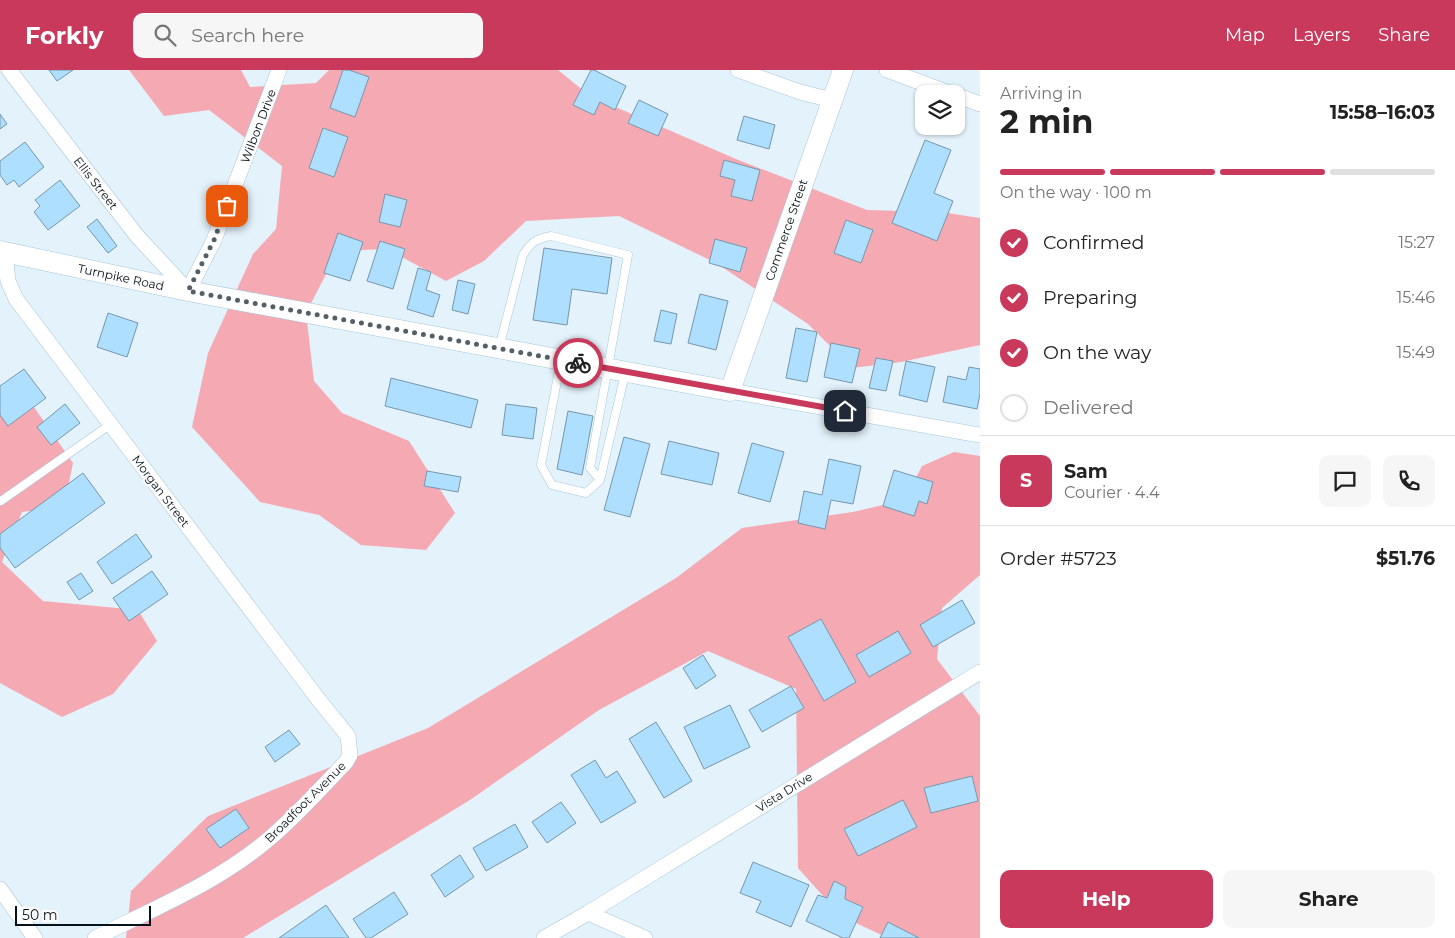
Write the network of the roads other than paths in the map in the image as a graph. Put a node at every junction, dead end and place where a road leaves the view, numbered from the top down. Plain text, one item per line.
1 (9, 70) edge
2 (279, 70) edge
3 (738, 70) edge
4 (843, 70) edge
5 (888, 70) edge
6 (928, 85) edge
7 (965, 98) edge
8 (832, 100) junction
9 (980, 104) edge
10 (3, 252) edge
11 (3, 276) edge
12 (188, 291) junction
13 (499, 348) junction
14 (561, 360) junction
15 (616, 370) junction
16 (730, 391) junction
17 (110, 424) junction
18 (980, 435) edge
19 (600, 480) junction
20 (1, 501) dead end
21 (979, 674) edge
22 (336, 722) joint
23 (0, 889) edge
24 (588, 913) junction
25 (35, 938) edge
26 (95, 938) edge
27 (544, 938) edge
28 (645, 938) edge

1 - 12 street, Ellis Street
2 - 12 street, Wilbon Drive
3 - 8 street
4 - 8 street, Commerce Street
5 - 6 street
7 - 9 street
8 - 16 street, Commerce Street
10 - 11 street, Morgan Street
10 - 12 street, Turnpike Road
11 - 17 street, Morgan Street
12 - 13 street, Turnpike Road
13 - 14 street, Turnpike Road
13 - 15 lane
14 - 15 street, Turnpike Road
14 - 19 lane
15 - 16 street, Turnpike Road
15 - 19 lane
15 - 19 lane
16 - 18 street, Turnpike Road
17 - 20 lane
17 - 22 street, Morgan Street
21 - 24 street, Vista Drive
22 - 26 street, Broadfoot Avenue
23 - 25 street
24 - 27 street, Vista Drive
24 - 28 street

